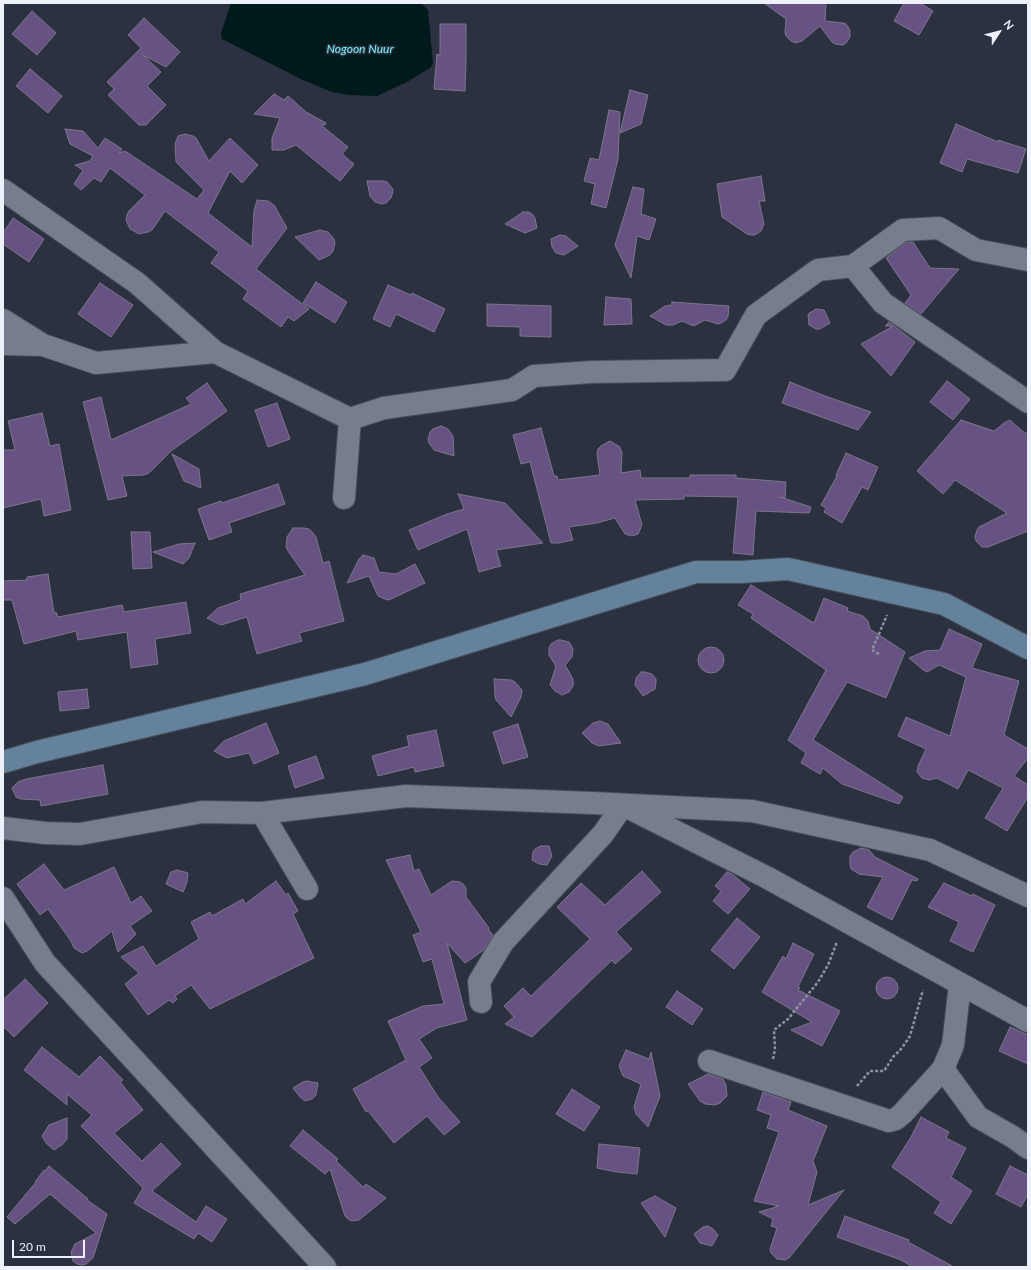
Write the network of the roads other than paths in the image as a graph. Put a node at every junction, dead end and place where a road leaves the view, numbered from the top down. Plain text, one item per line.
1 (3, 190) edge
2 (1028, 260) edge
3 (853, 266) junction
4 (3, 320) edge
5 (3, 344) edge
6 (43, 345) junction
7 (216, 352) junction
8 (1028, 402) edge
9 (350, 419) junction
10 (344, 498) dead end
11 (1028, 648) edge
12 (3, 762) edge
13 (623, 804) junction
14 (262, 813) junction
15 (3, 828) edge
16 (307, 888) dead end
17 (1028, 896) edge
18 (3, 898) edge
19 (960, 984) junction
20 (481, 1002) dead end
21 (1028, 1021) edge
22 (710, 1061) dead end
23 (944, 1069) junction
24 (1028, 1148) edge
25 (325, 1267) edge

1 - 7 street
2 - 3 street
3 - 8 street
3 - 9 street
4 - 6 street
5 - 6 street
6 - 7 street
7 - 9 street
9 - 10 street
11 - 12 street
13 - 14 street
13 - 17 street
13 - 19 street
13 - 20 street
14 - 15 street
14 - 16 street
18 - 25 street
19 - 21 street
19 - 23 street
22 - 23 street
23 - 24 street

